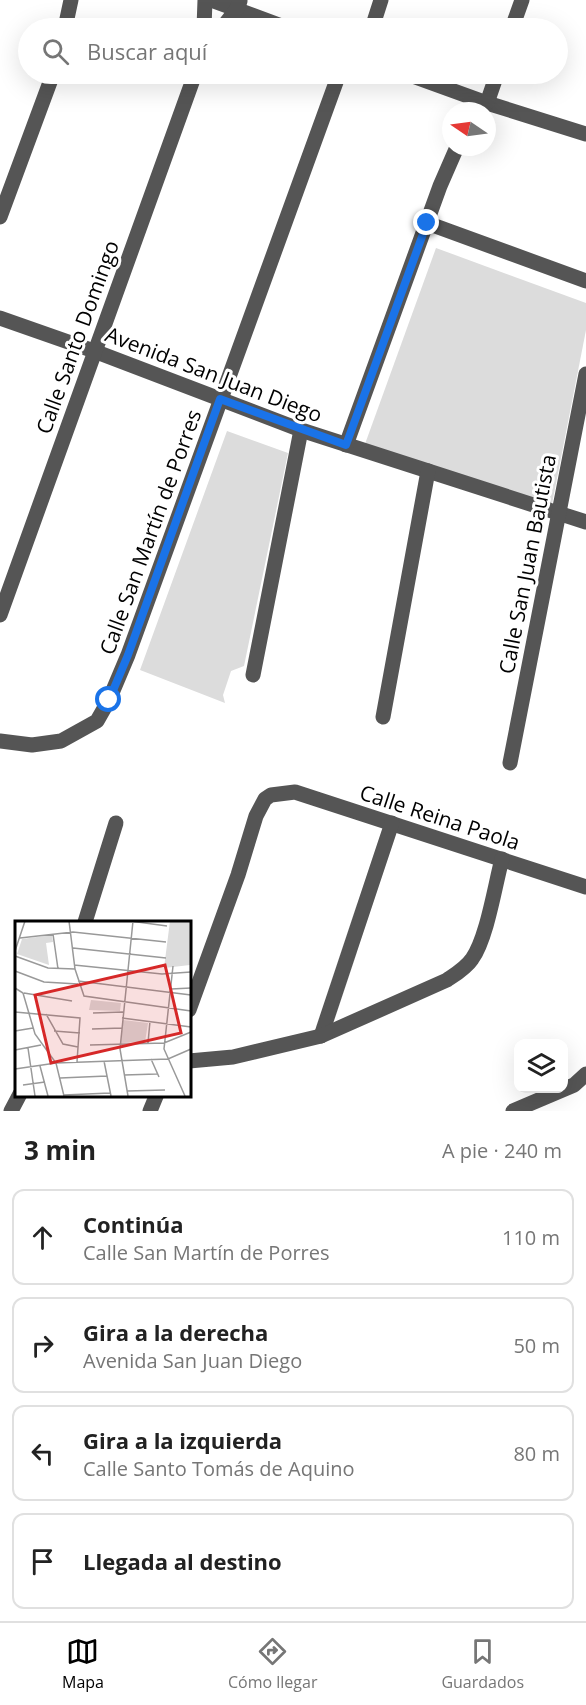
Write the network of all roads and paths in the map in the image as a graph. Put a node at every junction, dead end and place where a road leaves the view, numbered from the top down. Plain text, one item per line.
1 (71, 0) edge
2 (206, 0) edge
3 (211, 0) edge
4 (381, 0) edge
5 (522, 0) edge
6 (239, 5) edge
7 (67, 18) edge
8 (205, 18) edge
9 (229, 18) edge
10 (266, 18) edge
11 (375, 18) edge
12 (516, 18) edge
13 (49, 84) edge
14 (191, 84) edge
15 (335, 84) edge
16 (430, 84) edge
17 (493, 84) edge
18 (471, 102) edge
19 (485, 102) edge
20 (496, 110) edge
21 (586, 134) edge
22 (453, 156) edge
23 (0, 217) edge
24 (427, 223) junction
25 (586, 281) edge
26 (0, 318) edge
27 (94, 351) junction
28 (586, 374) edge
29 (220, 399) junction
30 (301, 430) junction
31 (346, 445) junction
32 (428, 471) junction
33 (559, 512) junction
34 (586, 522) edge
35 (0, 615) edge
36 (253, 675) dead end
37 (383, 717) dead end
38 (0, 741) edge
39 (510, 763) dead end
40 (116, 823) dead end
41 (392, 823) junction
42 (502, 859) junction
43 (586, 887) edge
44 (85, 921) edge
45 (190, 1007) edge
46 (321, 1036) junction
47 (190, 1061) edge
48 (586, 1074) edge
49 (19, 1096) edge
50 (157, 1096) edge
51 (11, 1111) edge
52 (150, 1111) edge
53 (513, 1111) edge

1 - 7 street
2 - 8 street
3 - 6 street
4 - 11 street
5 - 12 street
6 - 9 street
6 - 10 street
13 - 23 street
14 - 27 street, Calle Santo Domingo
15 - 29 street, Calle San Martín de Porres
16 - 18 street
17 - 19 street
20 - 21 street
22 - 24 street
24 - 25 street
24 - 31 street
26 - 27 street, Avenida San Juan Diego
27 - 29 street, Avenida San Juan Diego
27 - 35 street, Calle Santo Domingo
28 - 33 street, Calle San Juan Bautista
29 - 30 street, Avenida San Juan Diego
29 - 38 street, Calle San Martín de Porres
30 - 31 street, Avenida San Juan Diego
30 - 36 street
31 - 32 street, Avenida San Juan Diego
32 - 33 street, Avenida San Juan Diego
32 - 37 street
33 - 34 street, Avenida San Juan Diego
33 - 39 street, Calle San Juan Bautista
40 - 44 street
41 - 42 street, Calle Reina Paola
41 - 45 street, Calle Reina Paola
41 - 46 street
42 - 43 street, Calle Reina Paola
42 - 46 street
46 - 47 street
48 - 53 street
49 - 51 street
50 - 52 street

